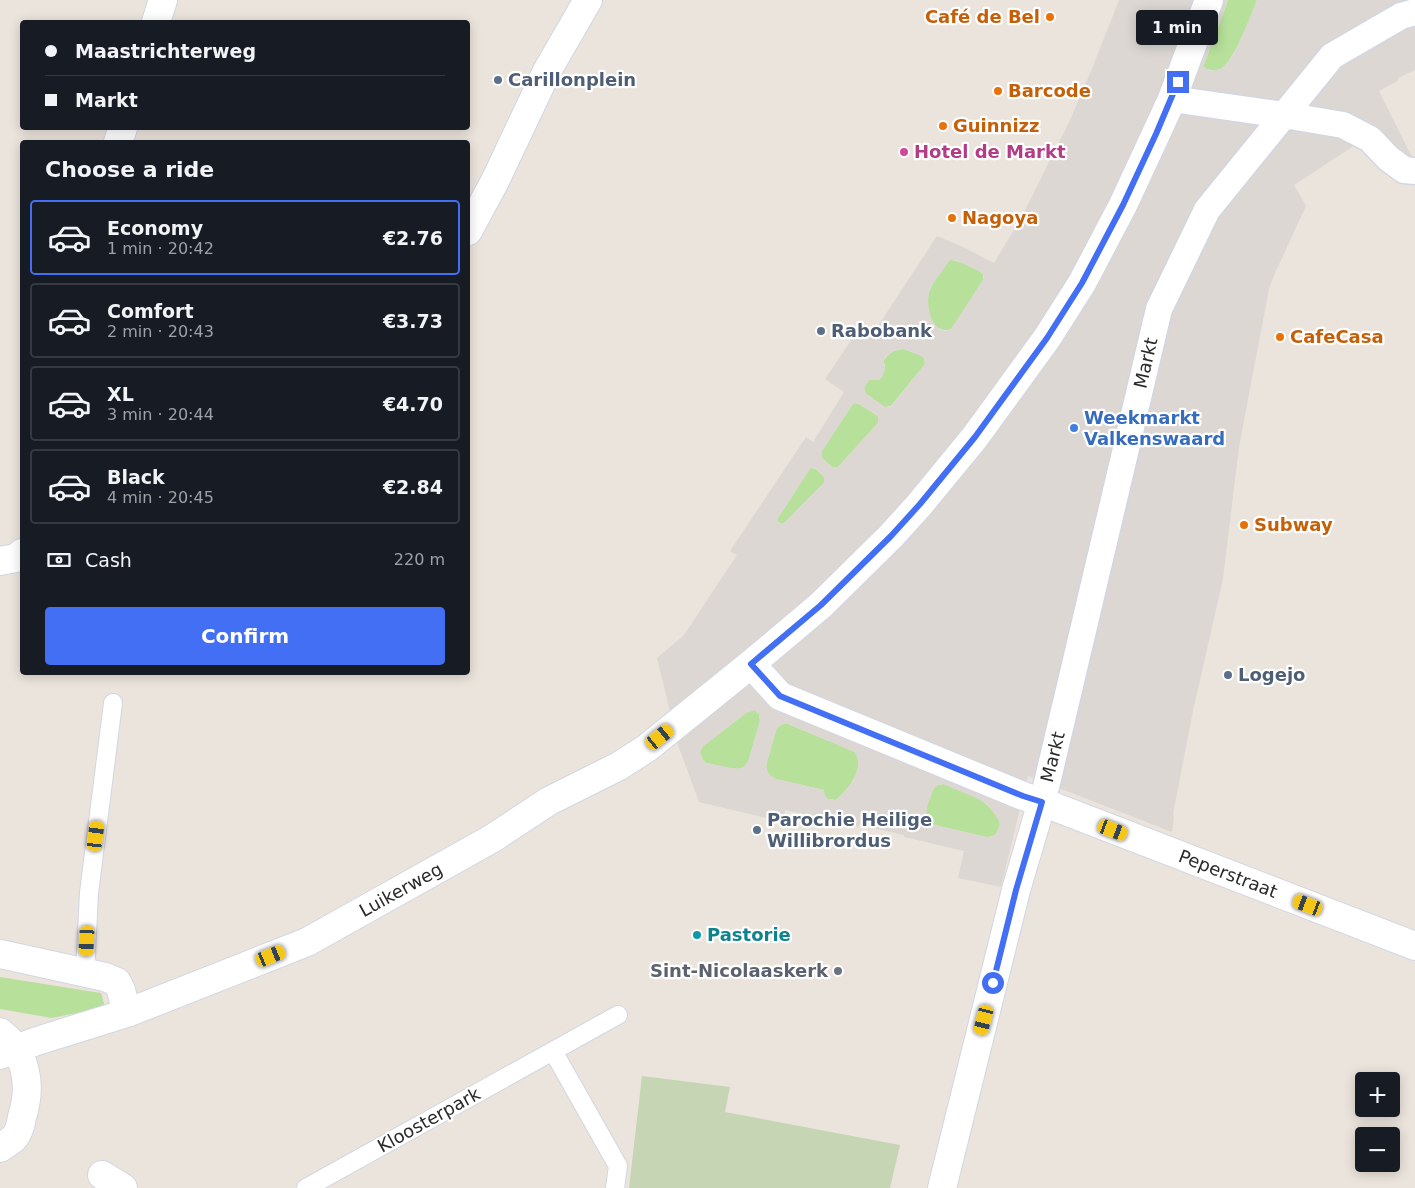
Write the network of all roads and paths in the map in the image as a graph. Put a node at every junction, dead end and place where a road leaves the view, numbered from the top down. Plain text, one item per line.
1 (163, 0) edge
2 (588, 0) edge
3 (1208, 0) edge
4 (1415, 12) edge
5 (157, 20) edge
6 (1172, 99) junction
7 (1284, 114) junction
8 (1415, 171) edge
9 (470, 227) edge
10 (20, 555) edge
11 (0, 561) edge
12 (751, 664) junction
13 (113, 703) dead end
14 (1042, 802) junction
15 (1415, 946) edge
16 (0, 954) edge
17 (86, 973) junction
18 (127, 1013) junction
19 (618, 1015) dead end
20 (5, 1045) edge
21 (553, 1051) junction
22 (0, 1148) edge
23 (306, 1188) edge
24 (615, 1188) edge
25 (942, 1188) edge

1 - 5 street
2 - 9 street
3 - 6 street
4 - 7 street, Markt
6 - 7 street
6 - 12 street
7 - 8 street
7 - 14 street, Markt
10 - 11 street
12 - 14 street, Markt
12 - 18 street, Luikerweg
13 - 17 lane
14 - 15 street, Peperstraat
14 - 25 street
16 - 17 street
17 - 18 street
18 - 20 street, Luikerweg
19 - 21 lane, Kloosterpark
20 - 22 street, Luikerweg
21 - 23 lane, Kloosterpark
21 - 24 lane

